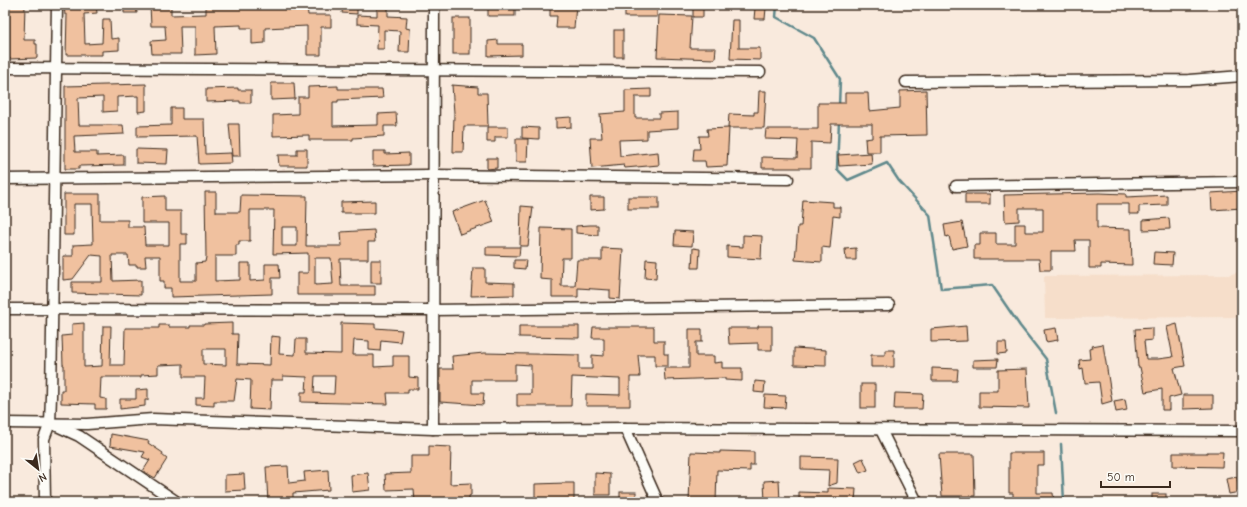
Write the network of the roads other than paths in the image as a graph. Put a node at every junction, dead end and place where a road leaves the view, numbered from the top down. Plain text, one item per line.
1 (57, 5) edge
2 (434, 5) edge
3 (5, 68) edge
4 (56, 68) junction
5 (433, 70) junction
6 (760, 72) dead end
7 (1242, 76) edge
8 (906, 82) dead end
9 (433, 175) junction
10 (5, 179) edge
11 (55, 179) junction
12 (788, 179) dead end
13 (1242, 182) edge
14 (956, 186) dead end
15 (889, 305) dead end
16 (5, 309) edge
17 (52, 309) junction
18 (432, 310) junction
19 (5, 422) edge
20 (50, 423) junction
21 (625, 428) junction
22 (433, 429) junction
23 (882, 430) junction
24 (1242, 431) edge
25 (45, 502) edge
26 (177, 502) edge
27 (658, 502) edge
28 (917, 502) edge

1 - 4 street
2 - 5 street
3 - 4 street
4 - 5 street
4 - 11 street
5 - 6 street
5 - 9 street
7 - 8 street
9 - 11 street
9 - 12 street
9 - 18 street
10 - 11 street
11 - 17 street
13 - 14 street
15 - 18 street
16 - 17 street
17 - 18 street
17 - 20 street
18 - 22 street
19 - 20 street
20 - 22 street
20 - 25 street
20 - 26 street
21 - 22 street
21 - 23 street
21 - 27 street
23 - 24 street
23 - 28 street

